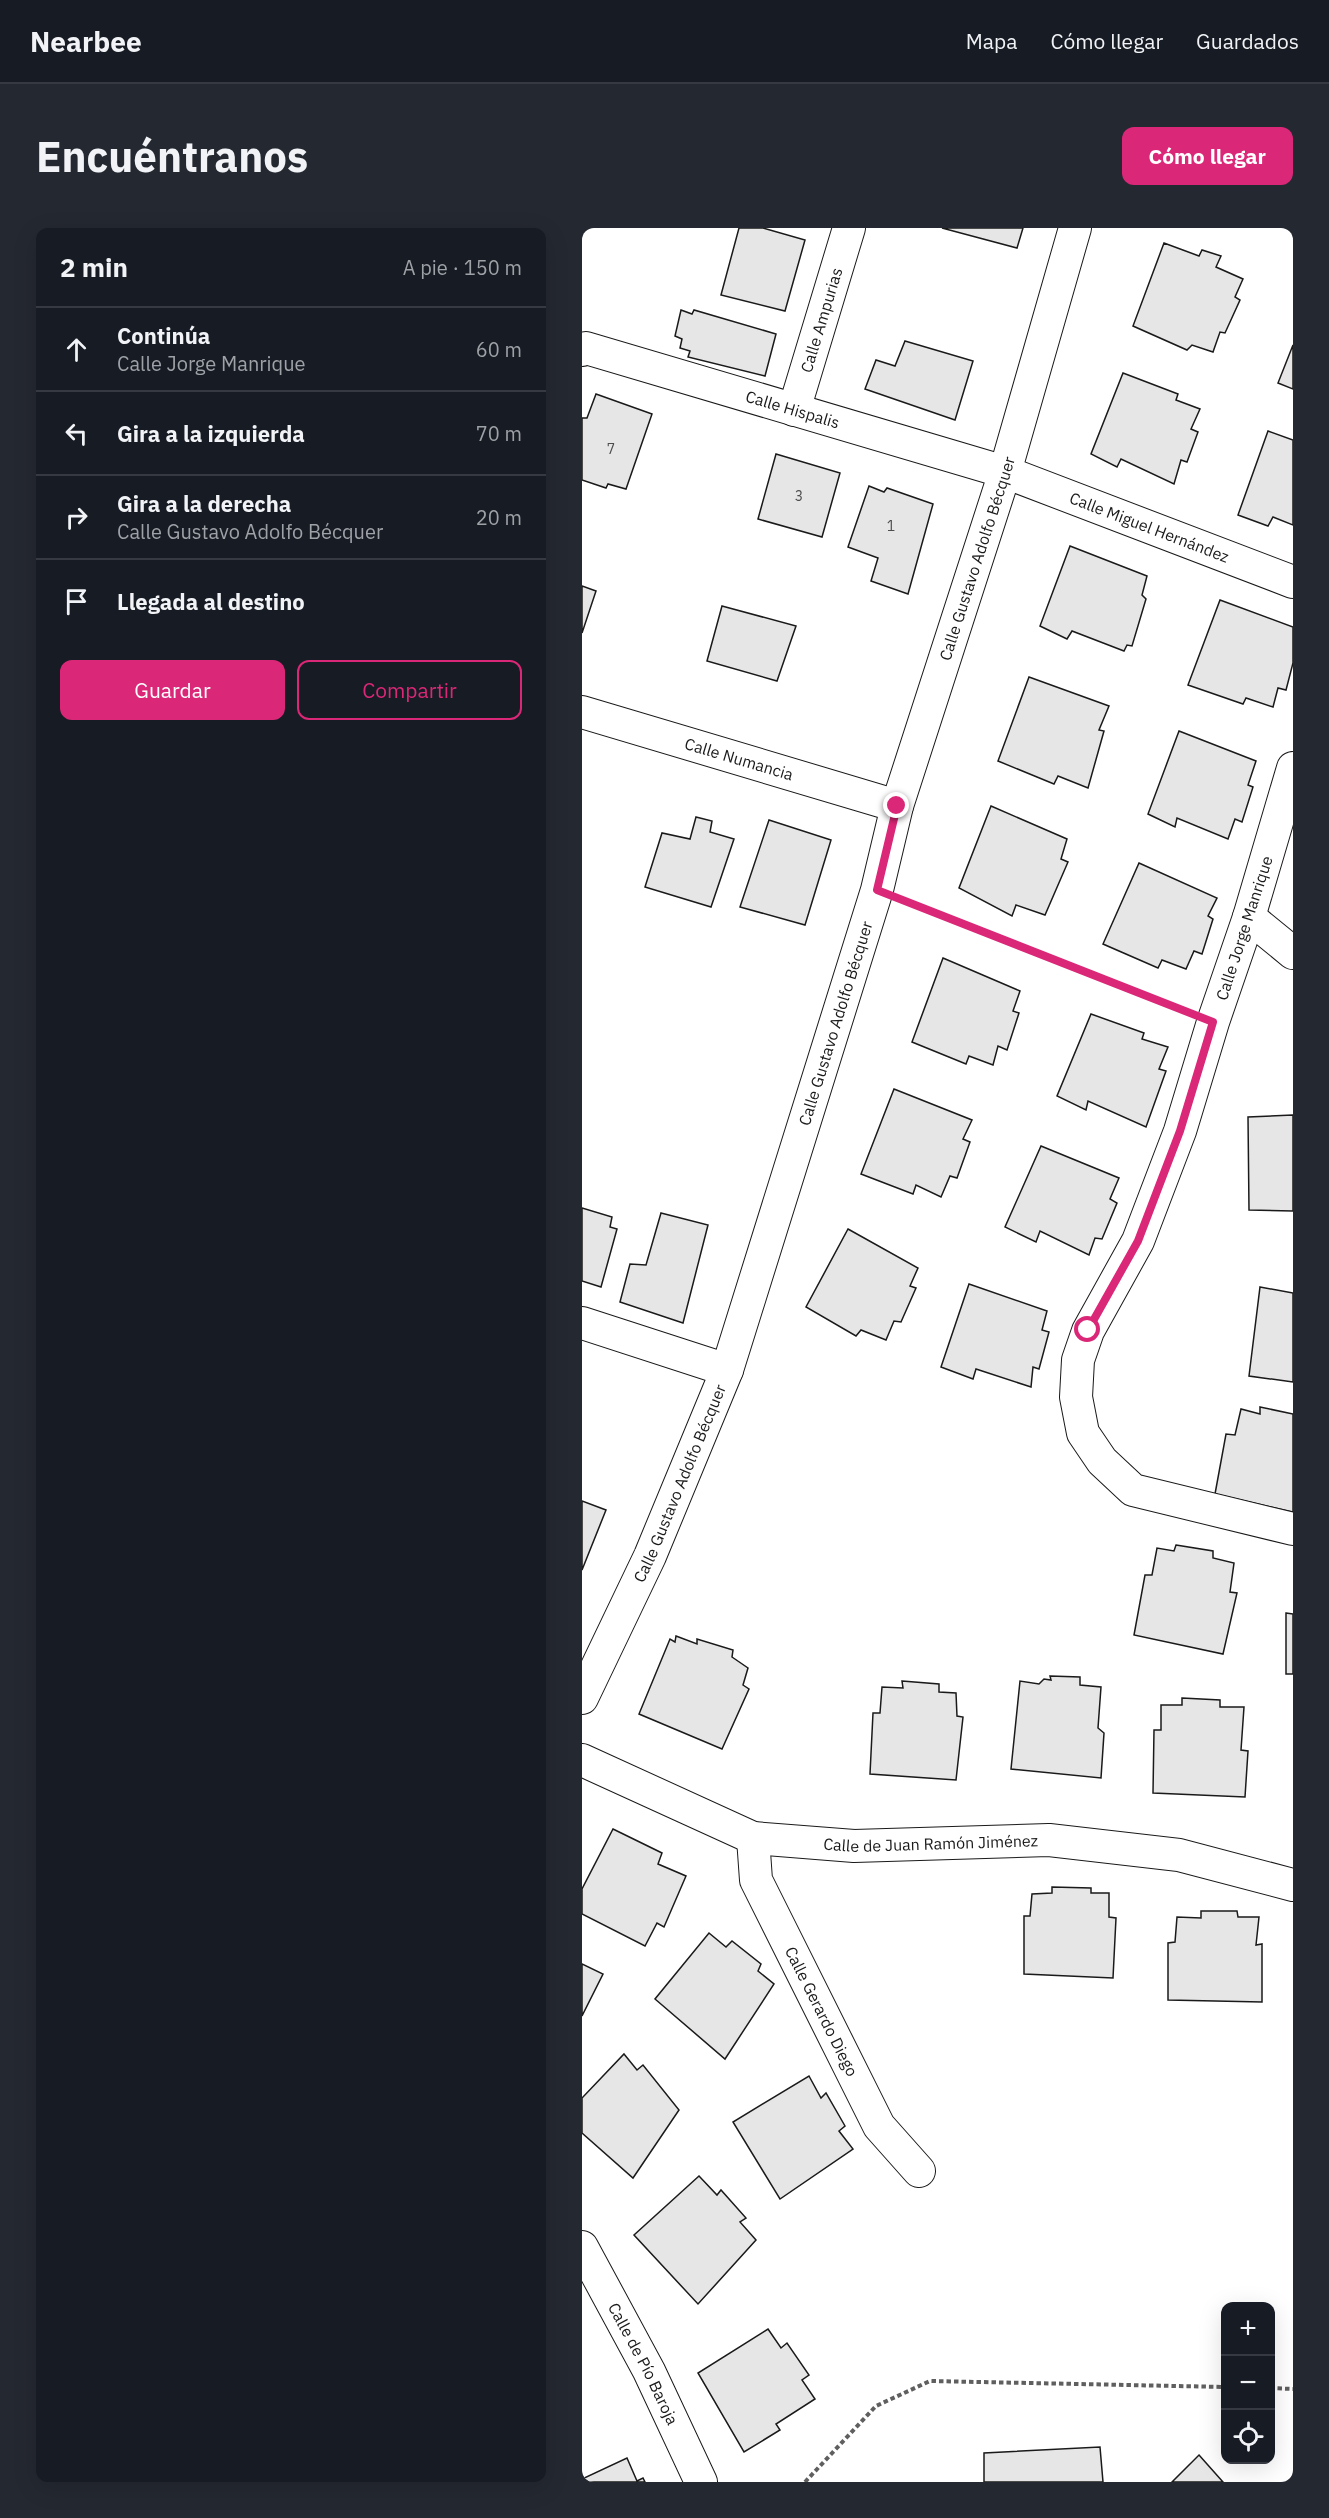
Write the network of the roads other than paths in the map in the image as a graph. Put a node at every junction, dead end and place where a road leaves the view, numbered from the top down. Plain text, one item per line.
1 (849, 228) edge
2 (1075, 228) edge
3 (582, 350) edge
4 (794, 410) junction
5 (1005, 472) junction
6 (1293, 582) edge
7 (582, 712) edge
8 (1293, 768) edge
9 (897, 806) junction
10 (1249, 917) junction
11 (1293, 953) edge
12 (582, 1323) edge
13 (727, 1370) junction
14 (1293, 1529) edge
15 (582, 1698) edge
16 (582, 1760) edge
17 (753, 1838) junction
18 (1293, 1885) edge
19 (919, 2171) dead end
20 (582, 2247) edge
21 (700, 2482) edge

1 - 4 street, Calle Ampurias
2 - 5 street, Calle Gustavo Adolfo Bécquer
3 - 4 street, Calle Hispalis
4 - 5 street, Calle Hispalis
5 - 6 street, Calle Miguel Hernández
5 - 9 street, Calle Gustavo Adolfo Bécquer
7 - 9 street, Calle Numancia
8 - 10 street, Calle Jorge Manrique
9 - 13 street, Calle Gustavo Adolfo Bécquer
10 - 11 street
10 - 14 street, Calle Jorge Manrique
12 - 13 street
13 - 15 street, Calle Gustavo Adolfo Bécquer
16 - 17 street, Calle de Juan Ramón Jiménez
17 - 18 street, Calle de Juan Ramón Jiménez
17 - 19 street, Calle Gerardo Diego
20 - 21 street, Calle de Pío Baroja

